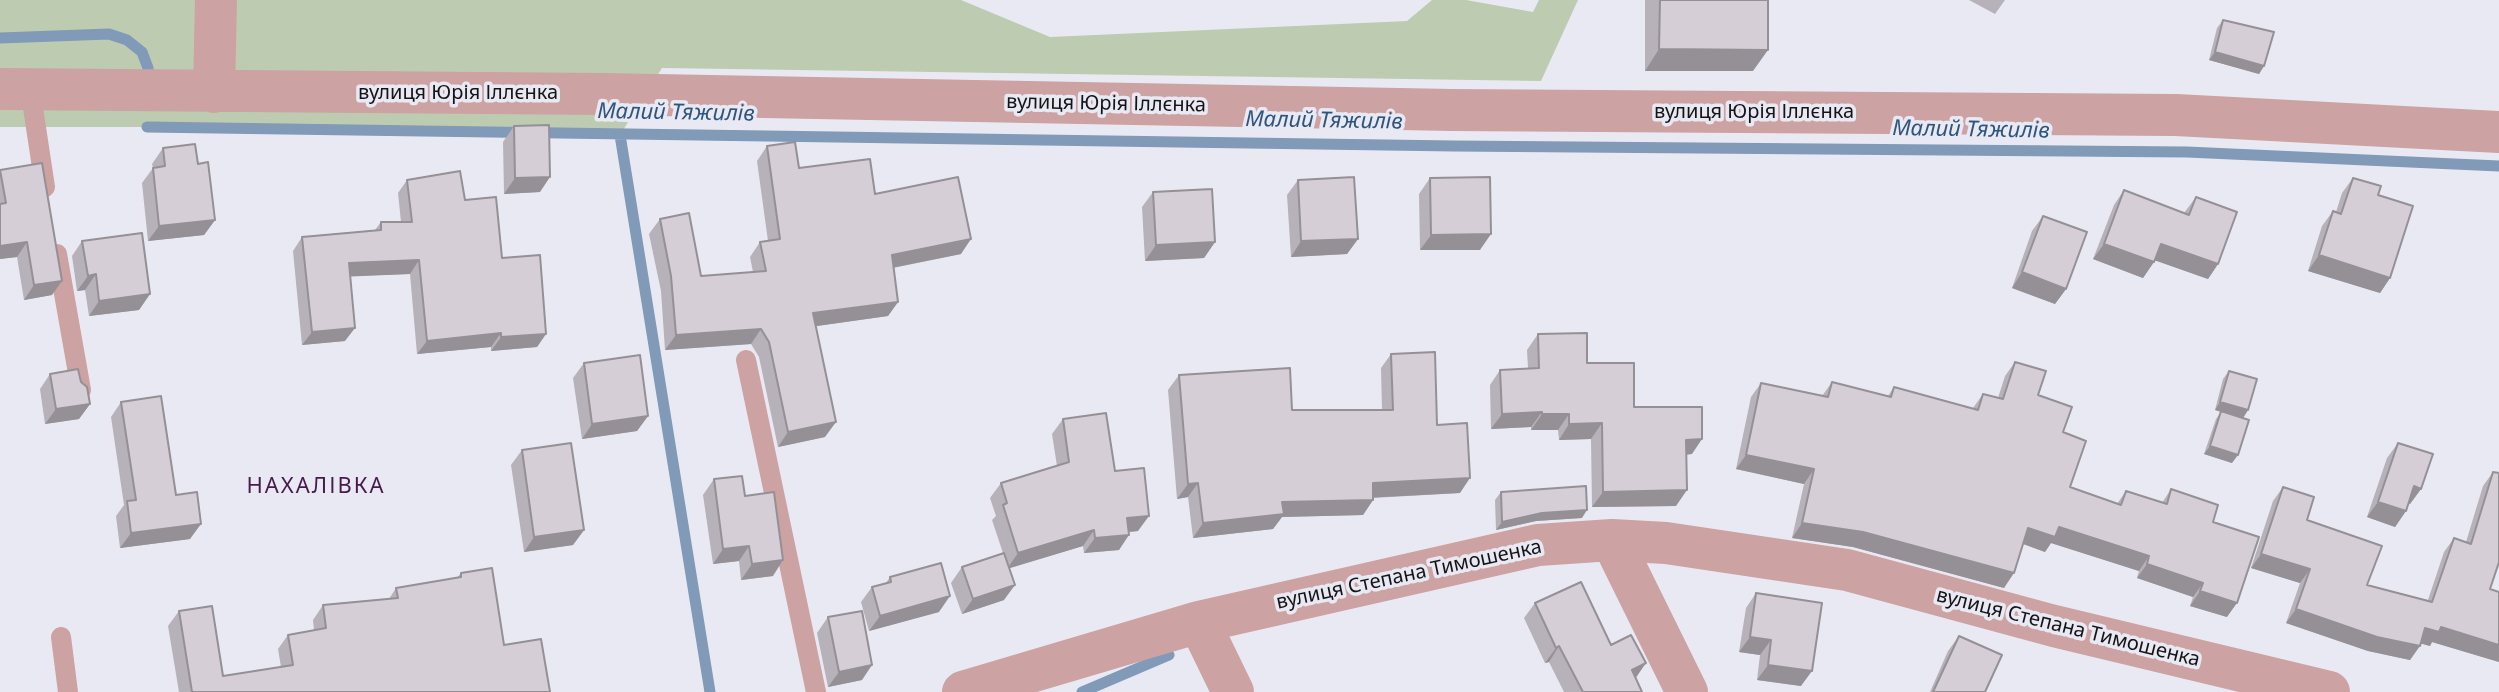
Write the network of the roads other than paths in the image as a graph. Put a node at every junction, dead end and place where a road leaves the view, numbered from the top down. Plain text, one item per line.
1 (216, 0) edge
2 (15, 88) edge
3 (214, 92) junction
4 (2499, 132) edge
5 (48, 203) edge
6 (53, 234) edge
7 (746, 360) dead end
8 (81, 390) edge
9 (1612, 540) junction
10 (1199, 622) junction
11 (61, 637) dead end
12 (68, 692) edge
13 (816, 692) edge
14 (963, 692) edge
15 (1233, 692) edge
16 (1687, 692) edge
17 (2329, 692) edge

1 - 3 street
2 - 3 street, вулиця Юрія Іллєнка
2 - 5 lane
3 - 4 street, вулиця Юрія Іллєнка
6 - 8 lane
7 - 13 lane
9 - 10 street, вулиця Степана Тимошенка
9 - 16 street
9 - 17 street, вулиця Степана Тимошенка
10 - 14 street, вулиця Степана Тимошенка
10 - 15 street
11 - 12 lane

